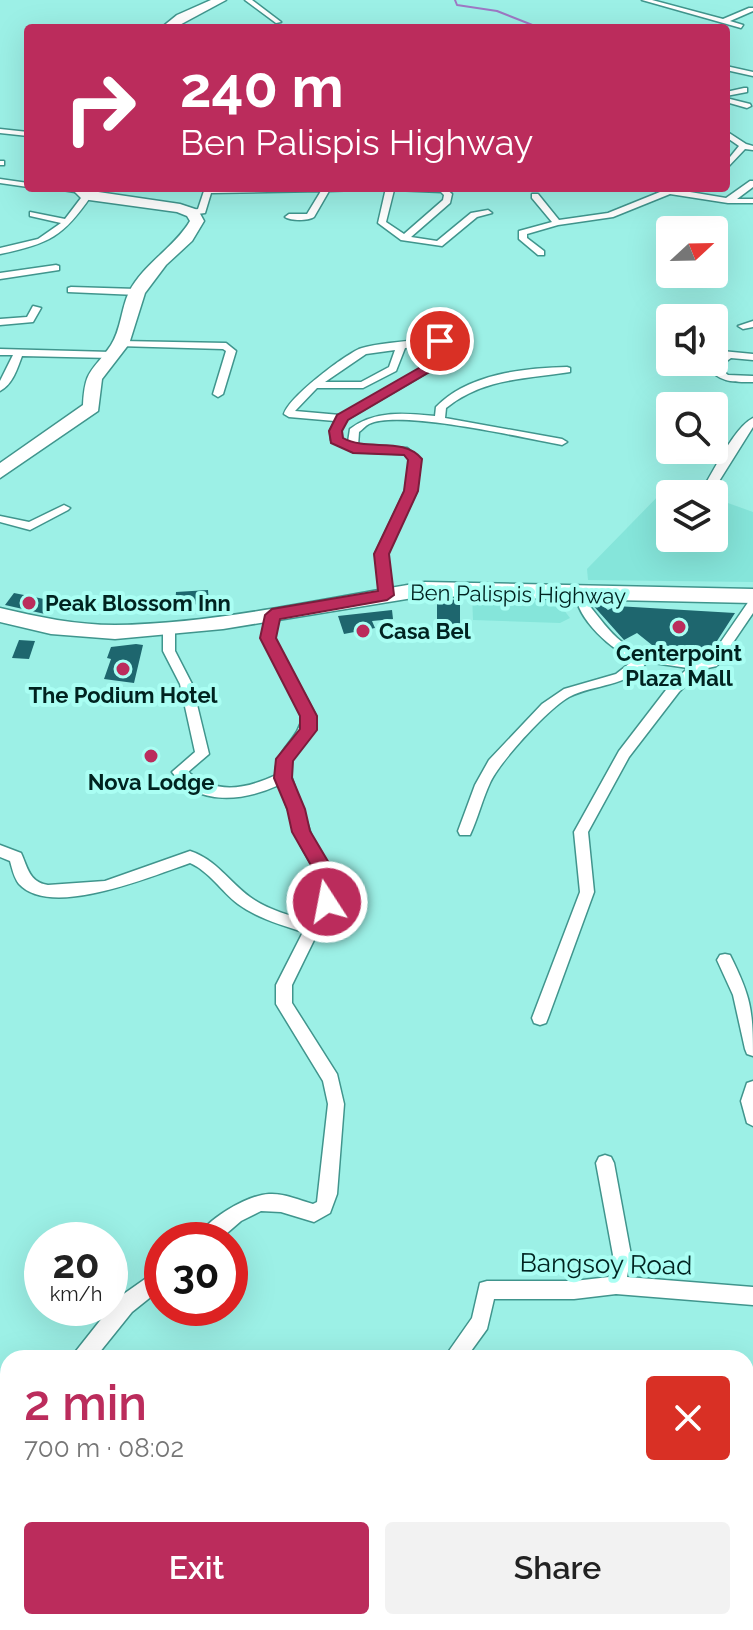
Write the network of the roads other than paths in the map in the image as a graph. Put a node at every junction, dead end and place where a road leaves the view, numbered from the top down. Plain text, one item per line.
1 (248, 0) edge
2 (645, 0) edge
3 (213, 1) edge
4 (751, 9) edge
5 (736, 15) junction
6 (753, 19) edge
7 (725, 21) junction
8 (278, 22) dead end
9 (172, 24) edge
10 (741, 26) dead end
11 (730, 69) edge
12 (753, 74) edge
13 (744, 90) dead end
14 (730, 93) edge
15 (730, 101) edge
16 (747, 106) dead end
17 (0, 131) edge
18 (24, 134) edge
19 (730, 136) edge
20 (748, 147) edge
21 (730, 163) edge
22 (0, 181) edge
23 (753, 183) edge
24 (24, 184) edge
25 (82, 192) edge
26 (212, 192) edge
27 (324, 192) edge
28 (390, 192) edge
29 (446, 192) edge
30 (667, 192) edge
31 (675, 192) edge
32 (535, 196) dead end
33 (728, 201) junction
34 (753, 201) edge
35 (193, 213) junction
36 (488, 213) dead end
37 (33, 214) dead end
38 (289, 217) dead end
39 (69, 223) junction
40 (557, 223) junction
41 (404, 238) junction
42 (0, 251) edge
43 (541, 253) dead end
44 (56, 268) dead end
45 (0, 276) edge
46 (71, 290) dead end
47 (137, 292) junction
48 (36, 308) dead end
49 (0, 322) edge
50 (401, 346) junction
51 (116, 349) junction
52 (0, 352) edge
53 (19, 352) junction
54 (729, 355) joint
55 (753, 357) edge
56 (567, 370) dead end
57 (753, 379) edge
58 (314, 385) junction
59 (0, 388) edge
60 (218, 394) dead end
61 (342, 418) junction
62 (440, 421) junction
63 (753, 421) edge
64 (739, 440) junction
65 (753, 440) edge
66 (562, 442) dead end
67 (353, 449) junction
68 (0, 472) edge
69 (714, 480) edge
70 (64, 508) dead end
71 (0, 519) edge
72 (582, 594) junction
73 (387, 595) junction
74 (753, 596) edge
75 (753, 604) edge
76 (0, 615) edge
77 (272, 615) junction
78 (169, 629) junction
79 (644, 657) junction
80 (699, 665) junction
81 (283, 778) junction
82 (465, 831) dead end
83 (0, 851) edge
84 (311, 928) junction
85 (725, 960) dead end
86 (540, 1018) dead end
87 (753, 1049) edge
88 (753, 1088) edge
89 (753, 1118) edge
90 (605, 1163) dead end
91 (227, 1222) edge
92 (616, 1285) junction
93 (144, 1290) edge
94 (753, 1296) edge
95 (89, 1350) edge
96 (460, 1350) edge

1 - 8 street
2 - 7 street
3 - 9 main road
4 - 5 street
5 - 6 street
5 - 7 street
7 - 10 street
11 - 12 street
13 - 14 street
15 - 16 street
17 - 18 street
19 - 20 street
20 - 21 street
22 - 24 street
23 - 33 street
25 - 35 main road
25 - 39 street
26 - 35 street
27 - 38 street
28 - 41 street
29 - 41 street
30 - 40 street
31 - 33 street
32 - 40 street
33 - 34 street
35 - 47 main road
36 - 41 street
37 - 39 street
39 - 42 street
40 - 43 street
44 - 45 street
46 - 47 street
47 - 51 main road
48 - 49 street
50 - 58 street
50 - 58 street
50 - 61 street
51 - 53 street
51 - 60 street
51 - 68 main road
52 - 53 street
53 - 59 street
54 - 55 street
54 - 57 street
56 - 62 street
58 - 61 street
61 - 67 street
62 - 66 street
62 - 67 street
63 - 64 street
64 - 65 street
64 - 69 street
67 - 73 street
70 - 71 street
72 - 73 main road, Ben Palispis Highway
72 - 74 main road, Ben Palispis Highway
72 - 79 street
73 - 77 main road, Ben Palispis Highway
75 - 80 street
76 - 78 main road, Ben Palispis Highway
77 - 78 main road, Ben Palispis Highway
77 - 81 street
78 - 81 street
79 - 80 street
79 - 82 street
80 - 86 street
81 - 84 street
83 - 84 street
84 - 91 street
85 - 87 street
88 - 89 street
90 - 92 street
92 - 94 street, Bangsoy Road
92 - 96 street, Bangsoy Road
93 - 95 street

